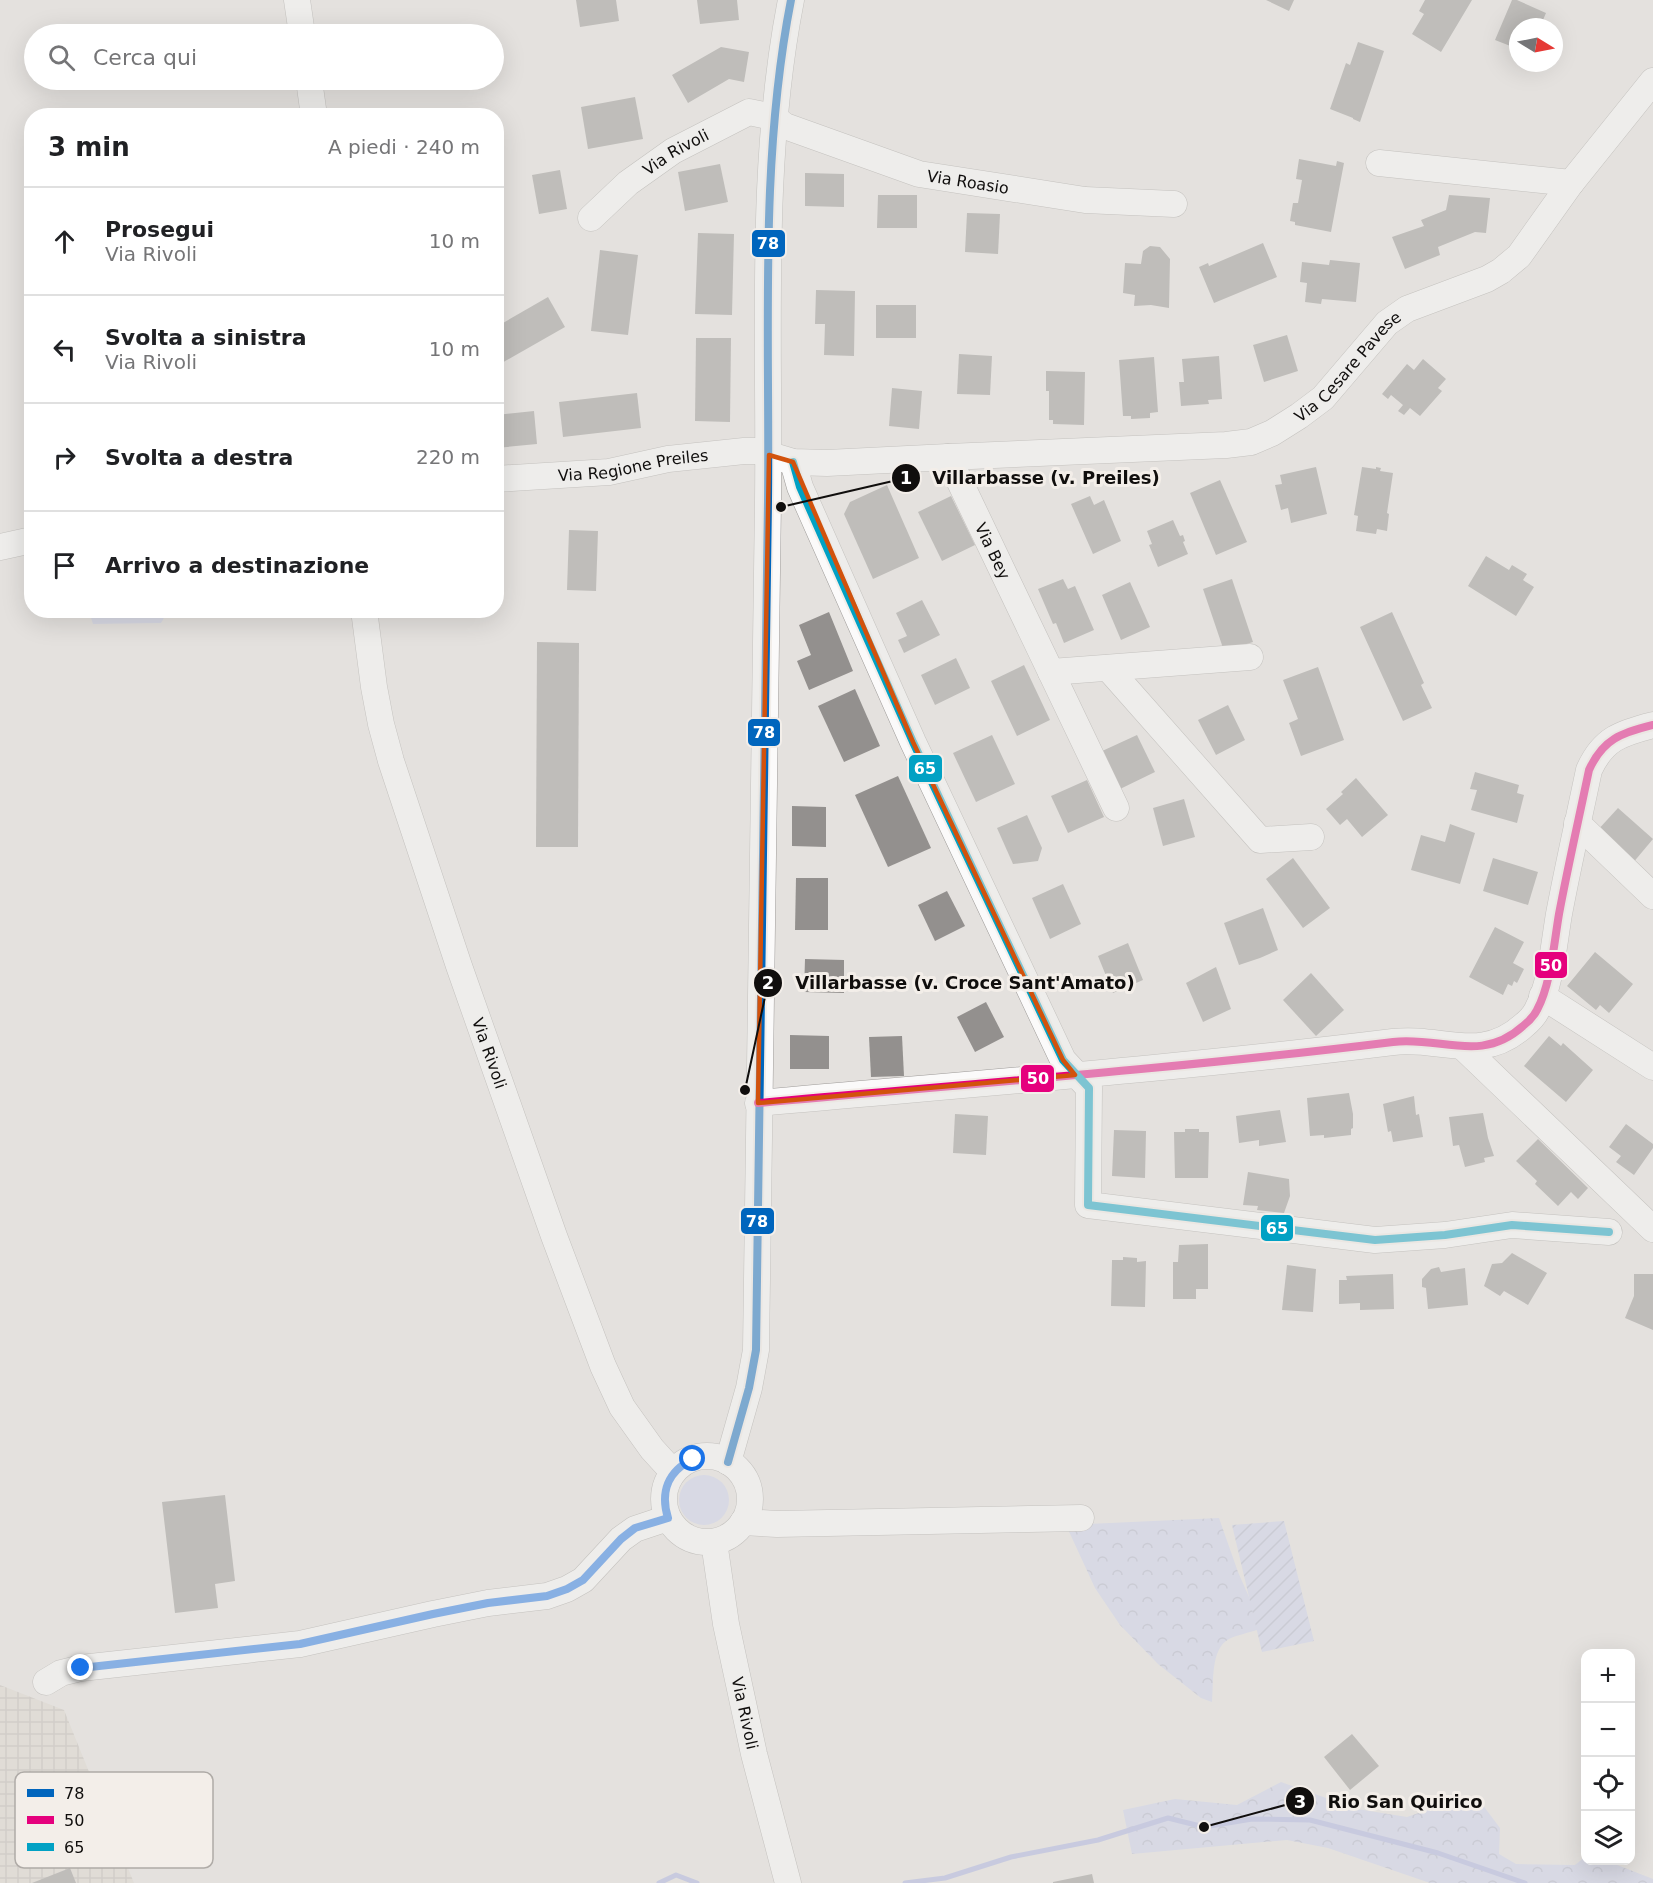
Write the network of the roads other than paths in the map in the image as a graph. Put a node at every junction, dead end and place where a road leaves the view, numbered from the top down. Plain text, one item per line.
1 (297, 0) edge
2 (791, 0) edge
3 (301, 24) edge
4 (1653, 81) edge
5 (310, 90) edge
6 (313, 108) edge
7 (773, 117) junction
8 (1379, 164) dead end
9 (1571, 183) junction
10 (1174, 204) dead end
11 (591, 218) dead end
12 (948, 457) junction
13 (781, 459) junction
14 (504, 479) edge
15 (24, 542) edge
16 (0, 547) edge
17 (365, 618) edge
18 (1250, 657) dead end
19 (1108, 668) junction
20 (1051, 672) junction
21 (1653, 725) edge
22 (1116, 808) dead end
23 (1578, 823) junction
24 (1311, 837) dead end
25 (1653, 896) edge
26 (1542, 996) junction
27 (1464, 1048) junction
28 (1653, 1067) edge
29 (1075, 1075) junction
30 (759, 1103) junction
31 (1653, 1230) edge
32 (1610, 1232) dead end
33 (728, 1462) junction
34 (673, 1472) junction
35 (668, 1518) junction
36 (1081, 1518) dead end
37 (743, 1522) junction
38 (714, 1542) junction
39 (46, 1682) dead end
40 (787, 1877) edge

1 - 3 street
2 - 7 street
4 - 9 street, Via Cesare Pavese
5 - 6 street
7 - 10 street, Via Roasio
7 - 11 street, Via Rivoli
7 - 13 street
8 - 9 street
9 - 12 street, Via Cesare Pavese
12 - 13 street
12 - 20 street, Via Bey
13 - 14 street, Via Regione Preiles
13 - 29 street
13 - 30 street
15 - 16 street
17 - 34 street, Via Rivoli
18 - 19 street
19 - 20 street
19 - 24 street
20 - 22 street, Via Bey
21 - 23 street
23 - 25 street
23 - 26 street
26 - 27 street
26 - 28 street
27 - 29 street
27 - 31 street
29 - 30 street
29 - 32 street
30 - 33 street
33 - 34 street
33 - 37 street
34 - 35 street
35 - 38 street
35 - 39 street
36 - 37 street
37 - 38 street
38 - 40 street, Via Rivoli

